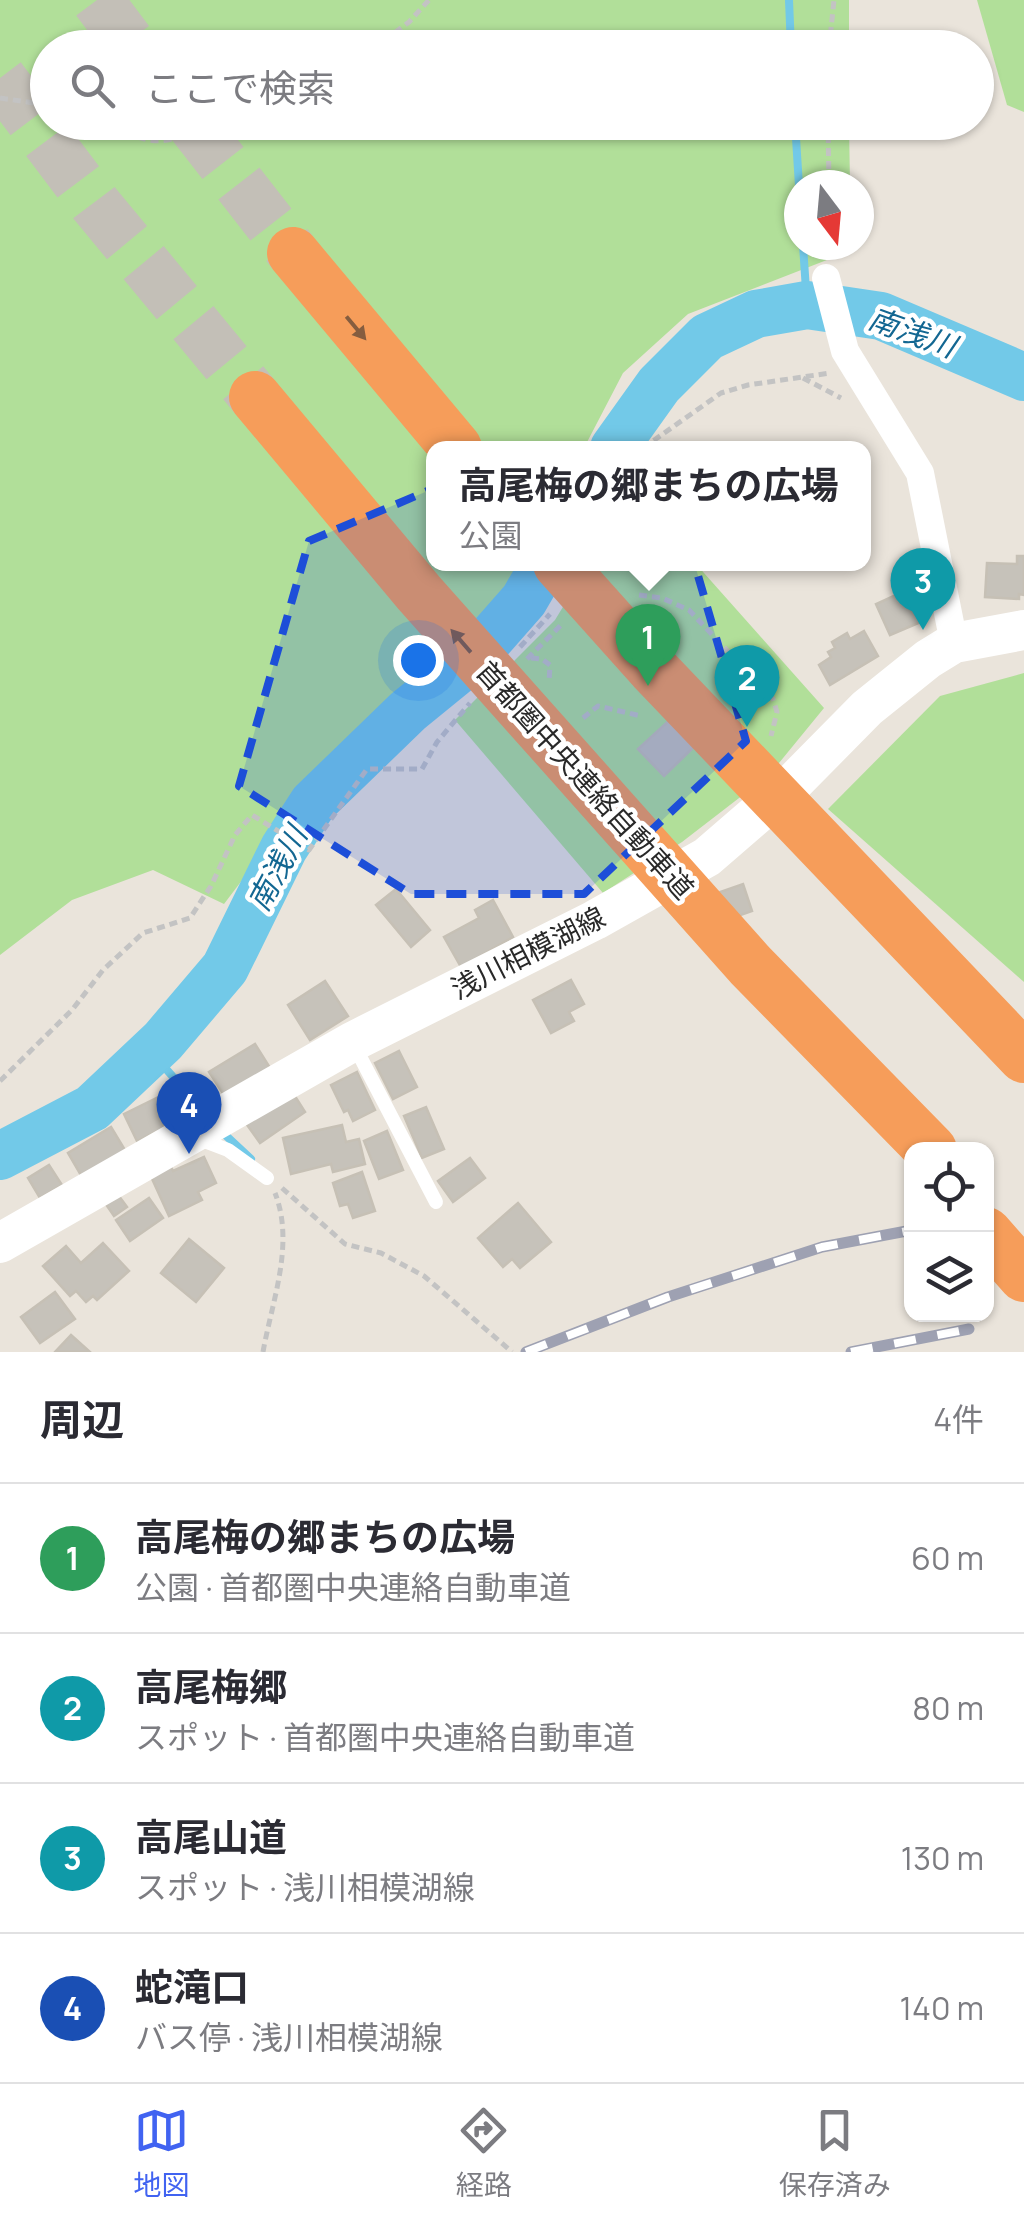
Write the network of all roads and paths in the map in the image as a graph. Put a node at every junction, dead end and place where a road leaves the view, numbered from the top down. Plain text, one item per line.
1 (429, 0) edge
2 (834, 0) edge
3 (398, 30) edge
4 (831, 30) edge
5 (0, 98) edge
6 (30, 102) edge
7 (828, 140) edge
8 (828, 170) edge
9 (294, 254) tunnel mouth
10 (826, 278) dead end
11 (845, 375) dead end
12 (254, 397) tunnel mouth
13 (450, 441) edge
14 (653, 441) edge
15 (564, 571) edge
16 (1024, 630) edge
17 (954, 643) junction
18 (450, 726) dead end
19 (824, 844) junction
20 (750, 965) junction
21 (1024, 1021) edge
22 (352, 1042) junction
23 (1024, 1057) edge
24 (0, 1081) edge
25 (189, 1136) junction
26 (906, 1142) edge
27 (923, 1142) edge
28 (266, 1178) junction
29 (436, 1202) dead end
30 (994, 1214) edge
31 (994, 1242) edge
32 (0, 1244) edge
33 (1024, 1245) edge
34 (1024, 1276) edge
35 (263, 1352) edge
36 (512, 1352) edge

1 - 3 path
2 - 4 path
5 - 6 path
7 - 8 path
9 -> 13 highway
10 - 17 street
11 - 14 path
20 -> 12 highway, 首都圏中央連絡自動車道
15 - 19 highway
16 - 17 main road, 浅川相模湖線
17 - 22 main road, 浅川相模湖線
18 - 24 path
19 - 21 highway
19 - 23 highway
20 - 26 highway
20 - 27 highway, 首都圏中央連絡自動車道
22 - 25 main road, 浅川相模湖線
22 - 29 lane
25 - 28 lane
25 - 32 main road, 浅川相模湖線
28 - 35 path
28 - 36 path
30 - 33 highway
31 - 34 highway

